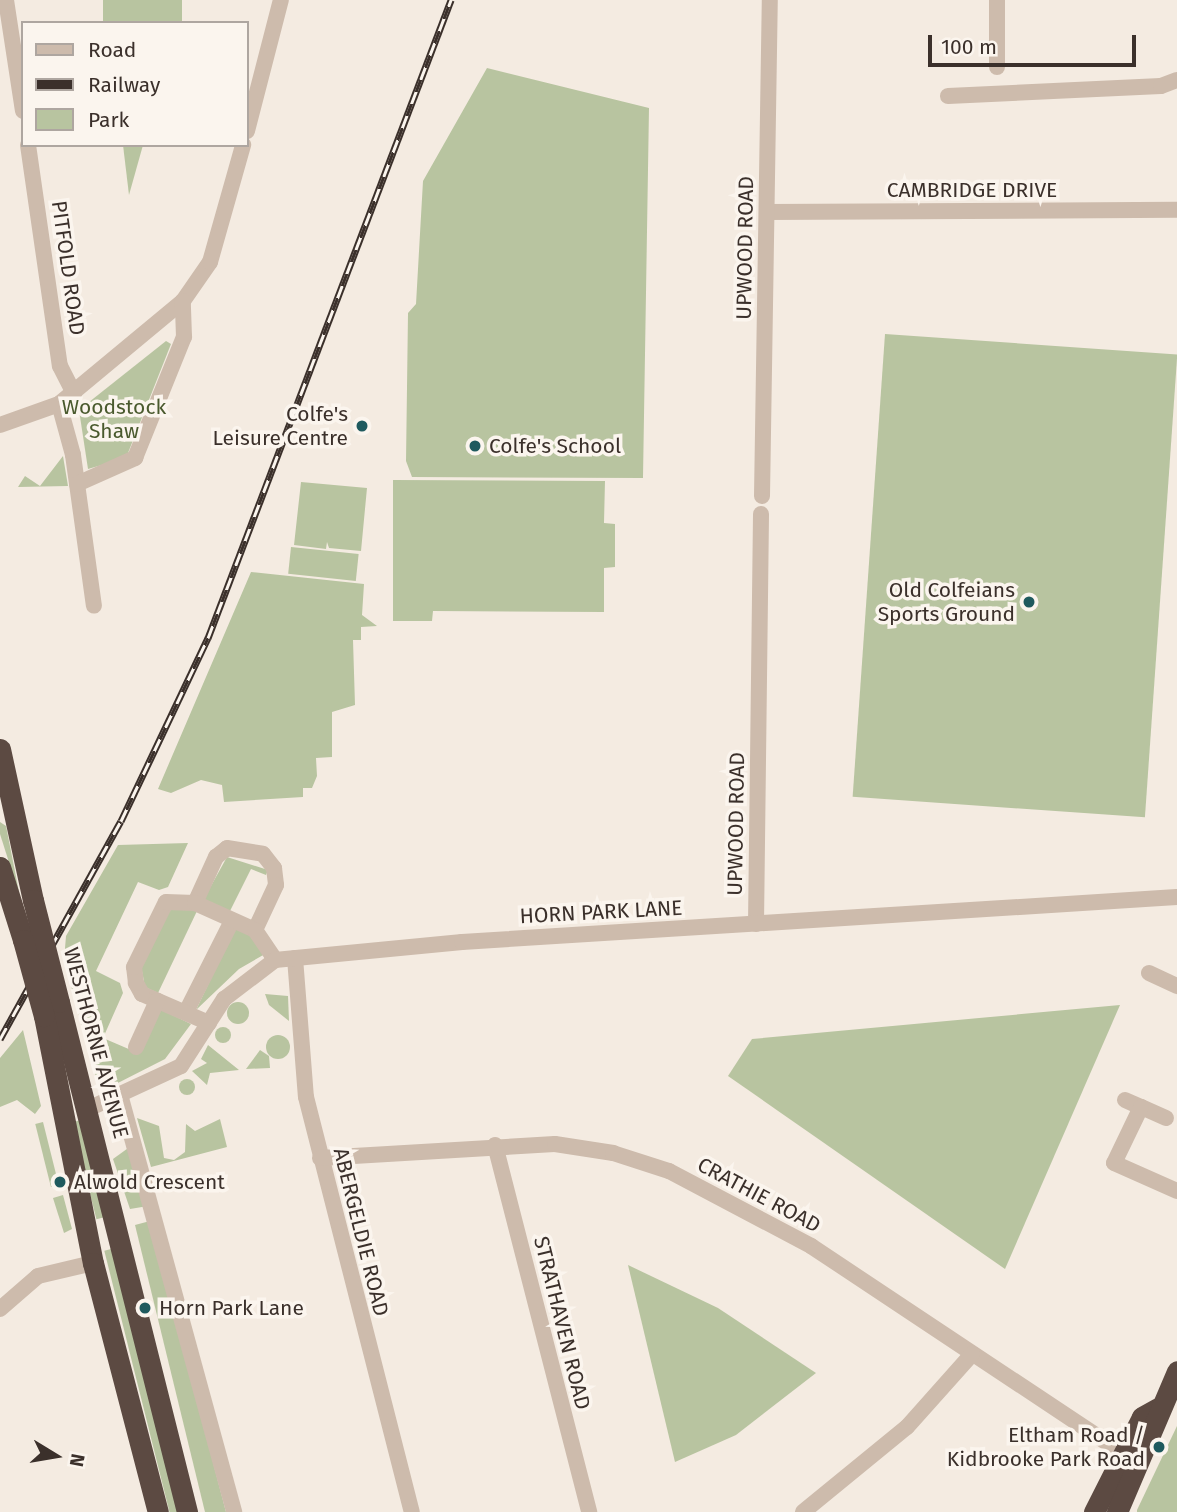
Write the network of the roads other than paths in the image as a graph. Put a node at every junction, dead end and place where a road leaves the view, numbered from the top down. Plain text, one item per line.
1 (6, 0) edge
2 (281, 0) edge
3 (770, 0) edge
4 (997, 0) edge
5 (997, 67) dead end
6 (1177, 80) edge
7 (948, 96) dead end
8 (21, 98) edge
9 (248, 127) edge
10 (28, 147) edge
11 (242, 147) edge
12 (1177, 210) edge
13 (767, 212) junction
14 (183, 301) junction
15 (74, 394) junction
16 (59, 404) junction
17 (0, 425) edge
18 (77, 484) junction
19 (762, 496) dead end
20 (761, 514) dead end
21 (94, 606) dead end
22 (0, 749) edge
23 (6, 806) edge
24 (0, 867) edge
25 (1177, 897) edge
26 (195, 903) junction
27 (232, 921) junction
28 (756, 924) junction
29 (255, 930) junction
30 (295, 958) junction
31 (275, 960) junction
32 (1149, 974) dead end
33 (1177, 986) edge
34 (157, 1000) junction
35 (52, 1009) junction
36 (186, 1012) junction
37 (209, 1023) junction
38 (136, 1047) dead end
39 (121, 1098) junction
40 (1125, 1100) dead end
41 (1141, 1107) junction
42 (88, 1109) junction
43 (1166, 1118) dead end
44 (495, 1145) junction
45 (320, 1158) junction
46 (1177, 1191) edge
47 (93, 1262) junction
48 (0, 1309) edge
49 (972, 1354) junction
50 (1177, 1371) edge
51 (1158, 1408) junction
52 (1122, 1454) junction
53 (158, 1512) edge
54 (187, 1512) edge
55 (234, 1512) edge
56 (412, 1512) edge
57 (589, 1512) edge
58 (803, 1512) edge
59 (1094, 1512) edge
60 (1117, 1512) edge

1 - 8 street
2 - 9 street
3 - 13 street, UPWOOD ROAD
4 - 5 street
6 - 7 street
10 - 15 street, PITFOLD ROAD
11 - 14 street
12 - 13 street, CAMBRIDGE DRIVE
13 - 19 street, UPWOOD ROAD
14 - 15 street
14 - 18 street
15 - 16 street
16 - 17 street
16 - 18 street
18 - 21 street
20 - 28 street, UPWOOD ROAD
22 - 23 highway, WESTHORNE AVENUE
23 - 35 highway, WESTHORNE AVENUE, bridge
24 - 35 highway, WESTHORNE AVENUE, bridge
25 - 28 street, HORN PARK LANE
26 - 27 street
26 - 29 street
26 - 34 street
27 - 29 street
27 - 36 street
28 - 30 street, HORN PARK LANE
29 - 31 street
30 - 31 street, HORN PARK LANE
30 - 45 street, ABERGELDIE ROAD
31 - 37 street
32 - 33 street
34 - 36 street
34 - 38 street
35 - 42 highway, WESTHORNE AVENUE
35 - 47 highway, WESTHORNE AVENUE
36 - 37 street
37 - 39 street
39 - 42 street
39 - 55 street, WESTHORNE AVENUE
40 - 41 street
41 - 43 street
41 - 46 street
42 - 54 highway, WESTHORNE AVENUE
44 - 45 street, CRATHIE ROAD
44 - 49 street, CRATHIE ROAD
44 - 57 street, STRATHAVEN ROAD
45 - 56 street, ABERGELDIE ROAD
47 - 48 street
47 - 53 highway, WESTHORNE AVENUE
49 - 52 street, CRATHIE ROAD
49 - 58 street
50 - 51 highway
51 - 52 highway
51 - 60 highway
52 - 59 highway

